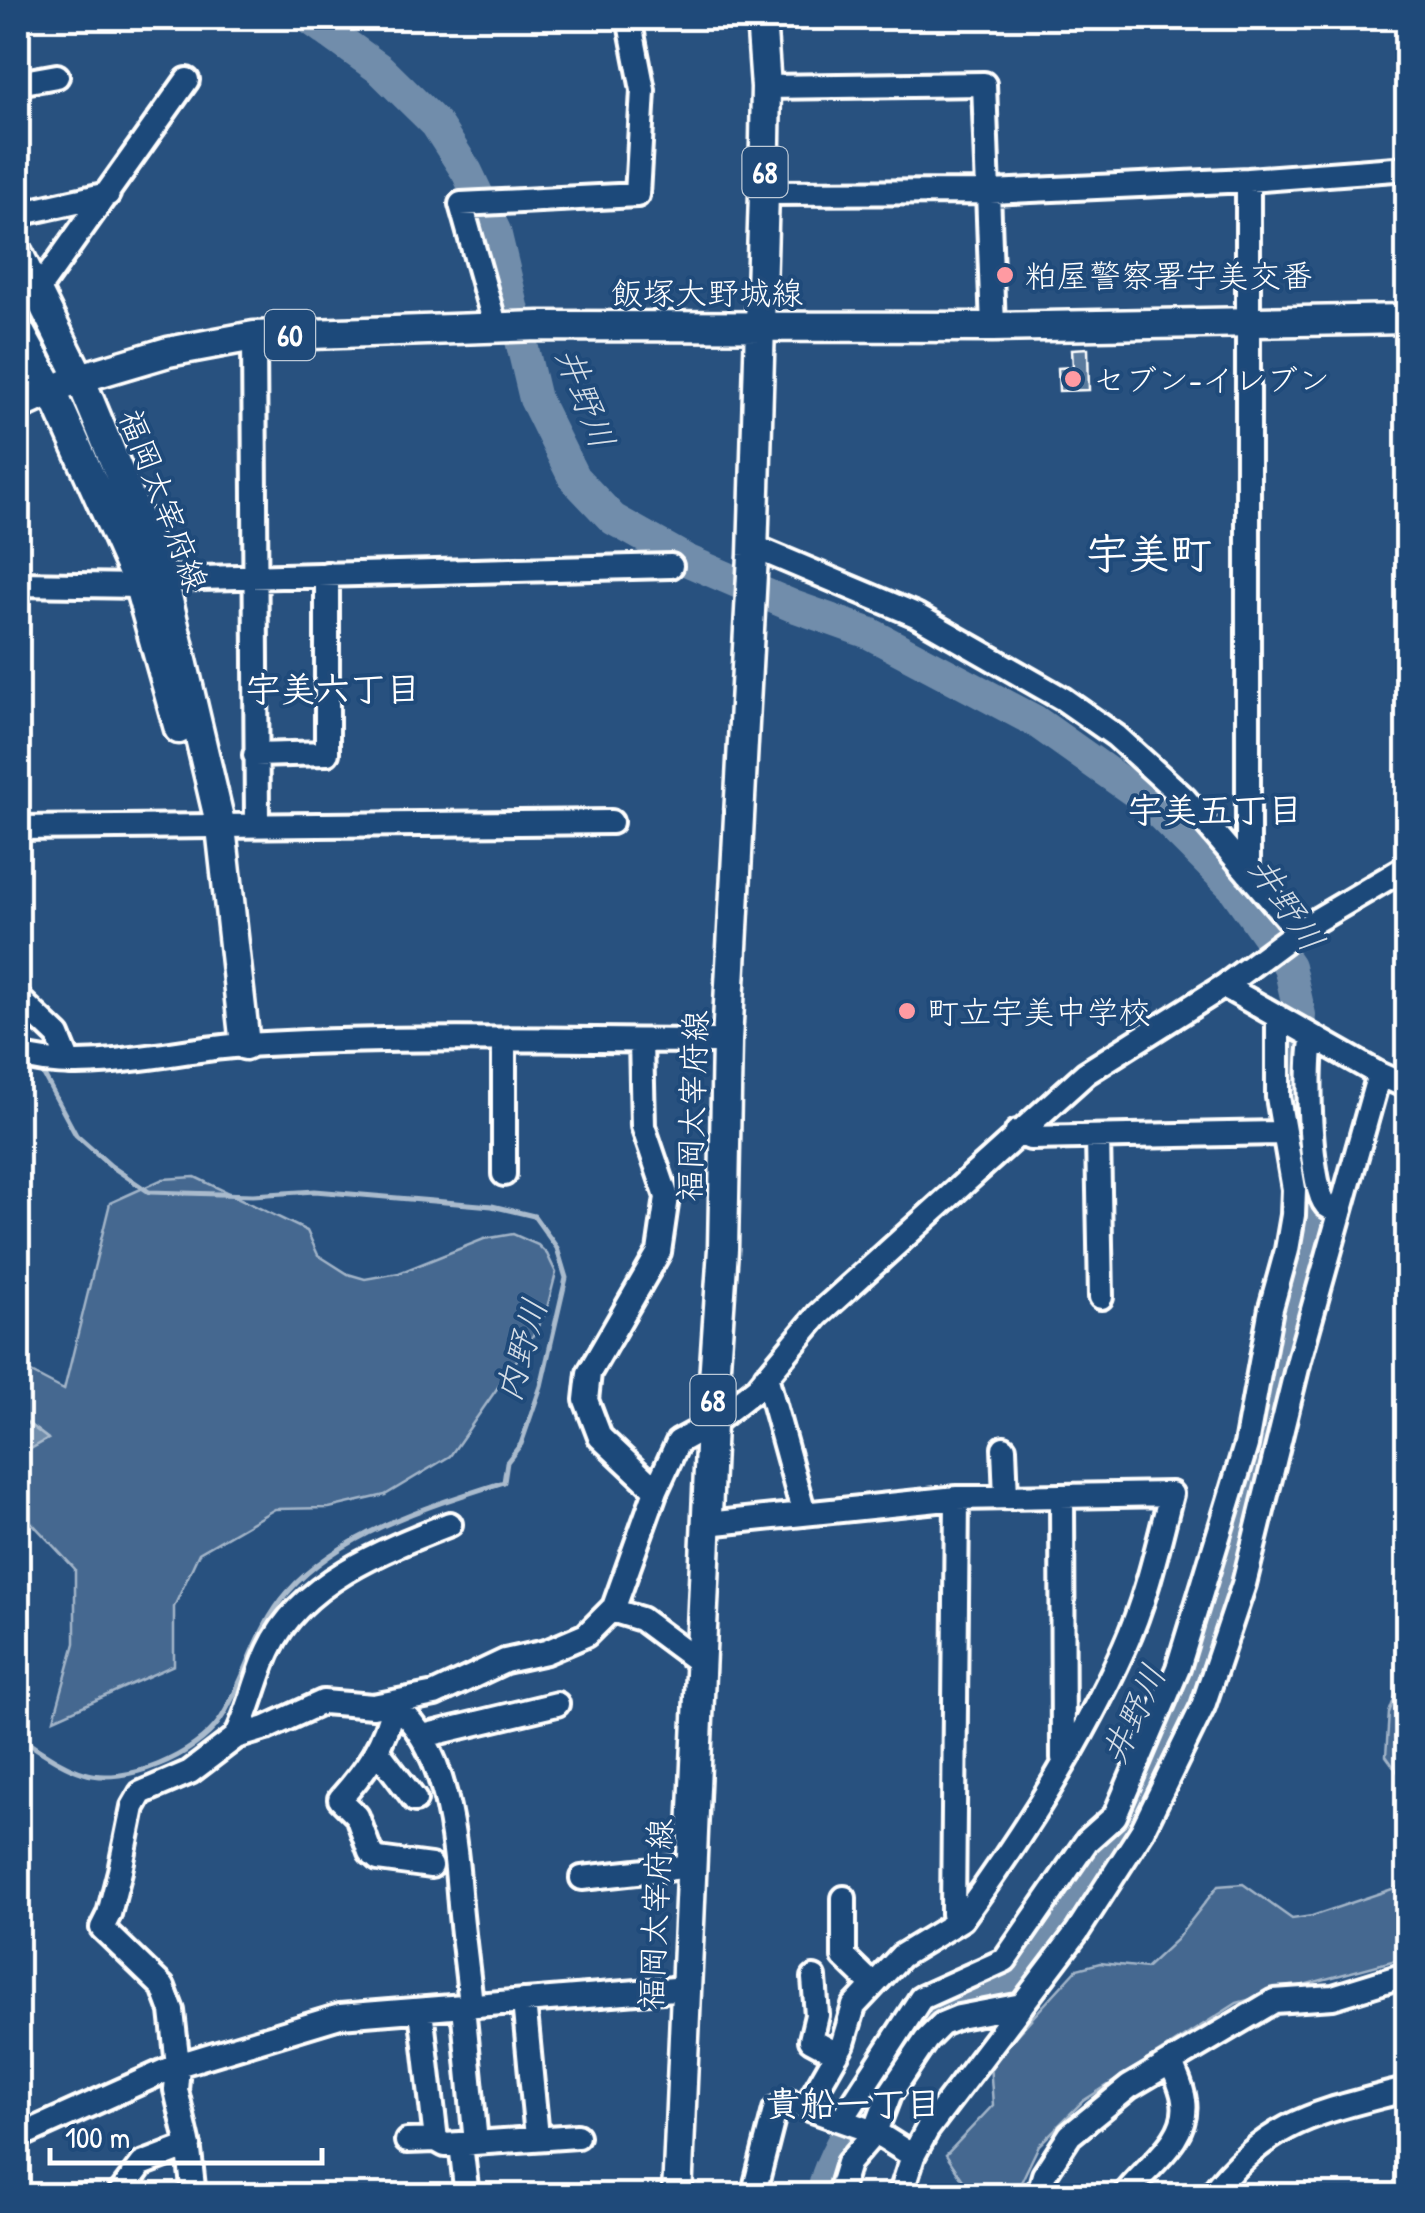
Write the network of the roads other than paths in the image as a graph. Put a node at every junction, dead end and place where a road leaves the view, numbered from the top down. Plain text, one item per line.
1 (629, 18) edge
2 (761, 18) edge
3 (57, 76) dead end
4 (188, 80) dead end
5 (18, 83) edge
6 (766, 87) junction
7 (1408, 168) edge
8 (1248, 180) junction
9 (764, 192) junction
10 (990, 192) junction
11 (108, 194) junction
12 (18, 214) edge
13 (18, 253) edge
14 (36, 293) junction
15 (1408, 319) edge
16 (1248, 320) junction
17 (760, 326) junction
18 (993, 327) junction
19 (500, 328) junction
20 (18, 329) edge
21 (254, 336) junction
22 (80, 378) junction
23 (51, 389) junction
24 (18, 406) edge
25 (752, 551) junction
26 (671, 566) dead end
27 (327, 574) junction
28 (254, 576) junction
29 (151, 583) junction
30 (18, 584) edge
31 (255, 755) junction
32 (612, 822) dead end
33 (257, 825) junction
34 (214, 827) junction
35 (18, 828) edge
36 (1408, 866) edge
37 (1248, 873) junction
38 (1298, 931) junction
39 (1224, 986) junction
40 (18, 998) edge
41 (1278, 1017) junction
42 (1313, 1037) junction
43 (504, 1040) junction
44 (640, 1041) junction
45 (727, 1042) junction
46 (245, 1045) junction
47 (18, 1055) edge
48 (61, 1063) junction
49 (1379, 1074) junction
50 (1408, 1087) edge
51 (1017, 1132) junction
52 (1278, 1133) dead end
53 (1098, 1136) junction
54 (504, 1174) dead end
55 (1340, 1213) junction
56 (1101, 1297) dead end
57 (766, 1376) junction
58 (711, 1424) junction
59 (1004, 1448) dead end
60 (656, 1490) junction
61 (1062, 1496) junction
62 (1006, 1497) junction
63 (957, 1498) junction
64 (804, 1514) junction
65 (450, 1524) dead end
66 (707, 1524) junction
67 (611, 1610) junction
68 (701, 1658) junction
69 (393, 1704) junction
70 (557, 1704) dead end
71 (423, 1736) junction
72 (236, 1737) junction
73 (377, 1750) junction
74 (1063, 1764) junction
75 (415, 1800) dead end
76 (431, 1866) dead end
77 (692, 1866) junction
78 (582, 1878) dead end
79 (844, 1898) dead end
80 (962, 1919) junction
81 (1408, 1974) edge
82 (814, 1978) dead end
83 (873, 1985) junction
84 (687, 1988) junction
85 (524, 2001) junction
86 (1022, 2005) junction
87 (467, 2006) junction
88 (421, 2010) junction
89 (837, 2054) junction
90 (1171, 2062) junction
91 (178, 2065) junction
92 (1408, 2088) edge
93 (806, 2106) junction
94 (842, 2120) junction
95 (875, 2132) junction
96 (577, 2136) dead end
97 (18, 2137) edge
98 (536, 2137) junction
99 (436, 2140) junction
100 (407, 2142) dead end
101 (469, 2144) junction
102 (189, 2146) junction
103 (913, 2156) junction
104 (118, 2196) edge
105 (194, 2196) edge
106 (467, 2196) edge
107 (677, 2196) edge
108 (753, 2196) edge
109 (838, 2196) edge
110 (900, 2196) edge
111 (1038, 2196) edge
112 (1124, 2196) edge
113 (1210, 2196) edge

1 - 19 street
2 - 6 main road, 福岡太宰府線 / 68
3 - 5 street
4 - 11 street
6 - 9 main road, 福岡太宰府線 / 68
6 - 10 street
7 - 8 street
8 - 10 street
8 - 16 street
9 - 10 street
9 - 17 main road, 福岡太宰府線 / 68
10 - 18 street
11 - 12 street
11 - 14 street
13 - 14 main road, 福岡太宰府線
14 - 22 main road, 福岡太宰府線
15 - 16 main road, 飯塚大野城線 / 60
16 - 18 main road, 飯塚大野城線 / 60
16 - 37 street
17 - 18 main road, 飯塚大野城線 / 60
17 - 19 main road, 飯塚大野城線 / 60
17 - 25 main road, 福岡太宰府線 / 68
19 - 21 main road, 飯塚大野城線 / 60
20 - 23 main road, 福岡太宰府線
21 - 22 main road, 飯塚大野城線 / 60
21 - 28 street
22 - 23 main road, 飯塚大野城線 / 60
22 - 29 main road, 福岡太宰府線
23 - 24 main road, 飯塚大野城線 / 60
23 - 29 main road, 福岡太宰府線
25 - 37 street
25 - 45 main road, 福岡太宰府線 / 68
26 - 27 street
27 - 28 street
27 - 31 street
28 - 29 street
28 - 31 street
29 - 30 street
29 - 34 main road, 福岡太宰府線
31 - 33 street
32 - 33 street
33 - 34 street
34 - 35 street
34 - 46 main road, 福岡太宰府線
36 - 38 street
37 - 38 street
38 - 39 street
39 - 41 street
39 - 51 street
40 - 48 street
41 - 42 street
41 - 94 street
42 - 49 street
42 - 55 street
43 - 44 street
43 - 46 street
43 - 54 street
44 - 45 street
44 - 60 street
45 - 58 main road, 福岡太宰府線 / 68
46 - 48 street
47 - 48 street
49 - 50 street
49 - 55 street
51 - 53 street
51 - 57 street
52 - 53 street
53 - 56 street
55 - 86 street
57 - 58 street
57 - 64 street
58 - 60 street
58 - 66 main road, 福岡太宰府線 / 68
59 - 62 street
60 - 67 street
61 - 62 street
61 - 74 street
61 - 74 street
62 - 63 street
63 - 64 street
63 - 80 street
64 - 66 street
65 - 72 street
66 - 68 main road, 福岡太宰府線 / 68
67 - 68 street
67 - 69 street
68 - 77 main road, 福岡太宰府線 / 68
69 - 71 street
69 - 72 street
69 - 73 street
70 - 71 street
71 - 87 street
72 - 91 street
73 - 75 street
73 - 76 street
74 - 80 street
77 - 78 street
77 - 84 main road, 福岡太宰府線 / 68
79 - 83 street
80 - 83 street
81 - 90 street
82 - 89 street
83 - 89 street
84 - 85 street
84 - 107 main road, 福岡太宰府線 / 68
85 - 87 street
85 - 98 street
86 - 95 street
86 - 103 street
87 - 88 street
87 - 101 street
88 - 91 street
88 - 99 street
89 - 93 street
90 - 111 street
90 - 112 street
91 - 97 street
91 - 102 street
92 - 113 street
93 - 94 street
93 - 108 street
94 - 95 street
95 - 103 street
95 - 109 street
96 - 98 street
98 - 101 street
99 - 100 street
99 - 101 street
101 - 106 street
102 - 104 street
102 - 105 street
103 - 110 street

